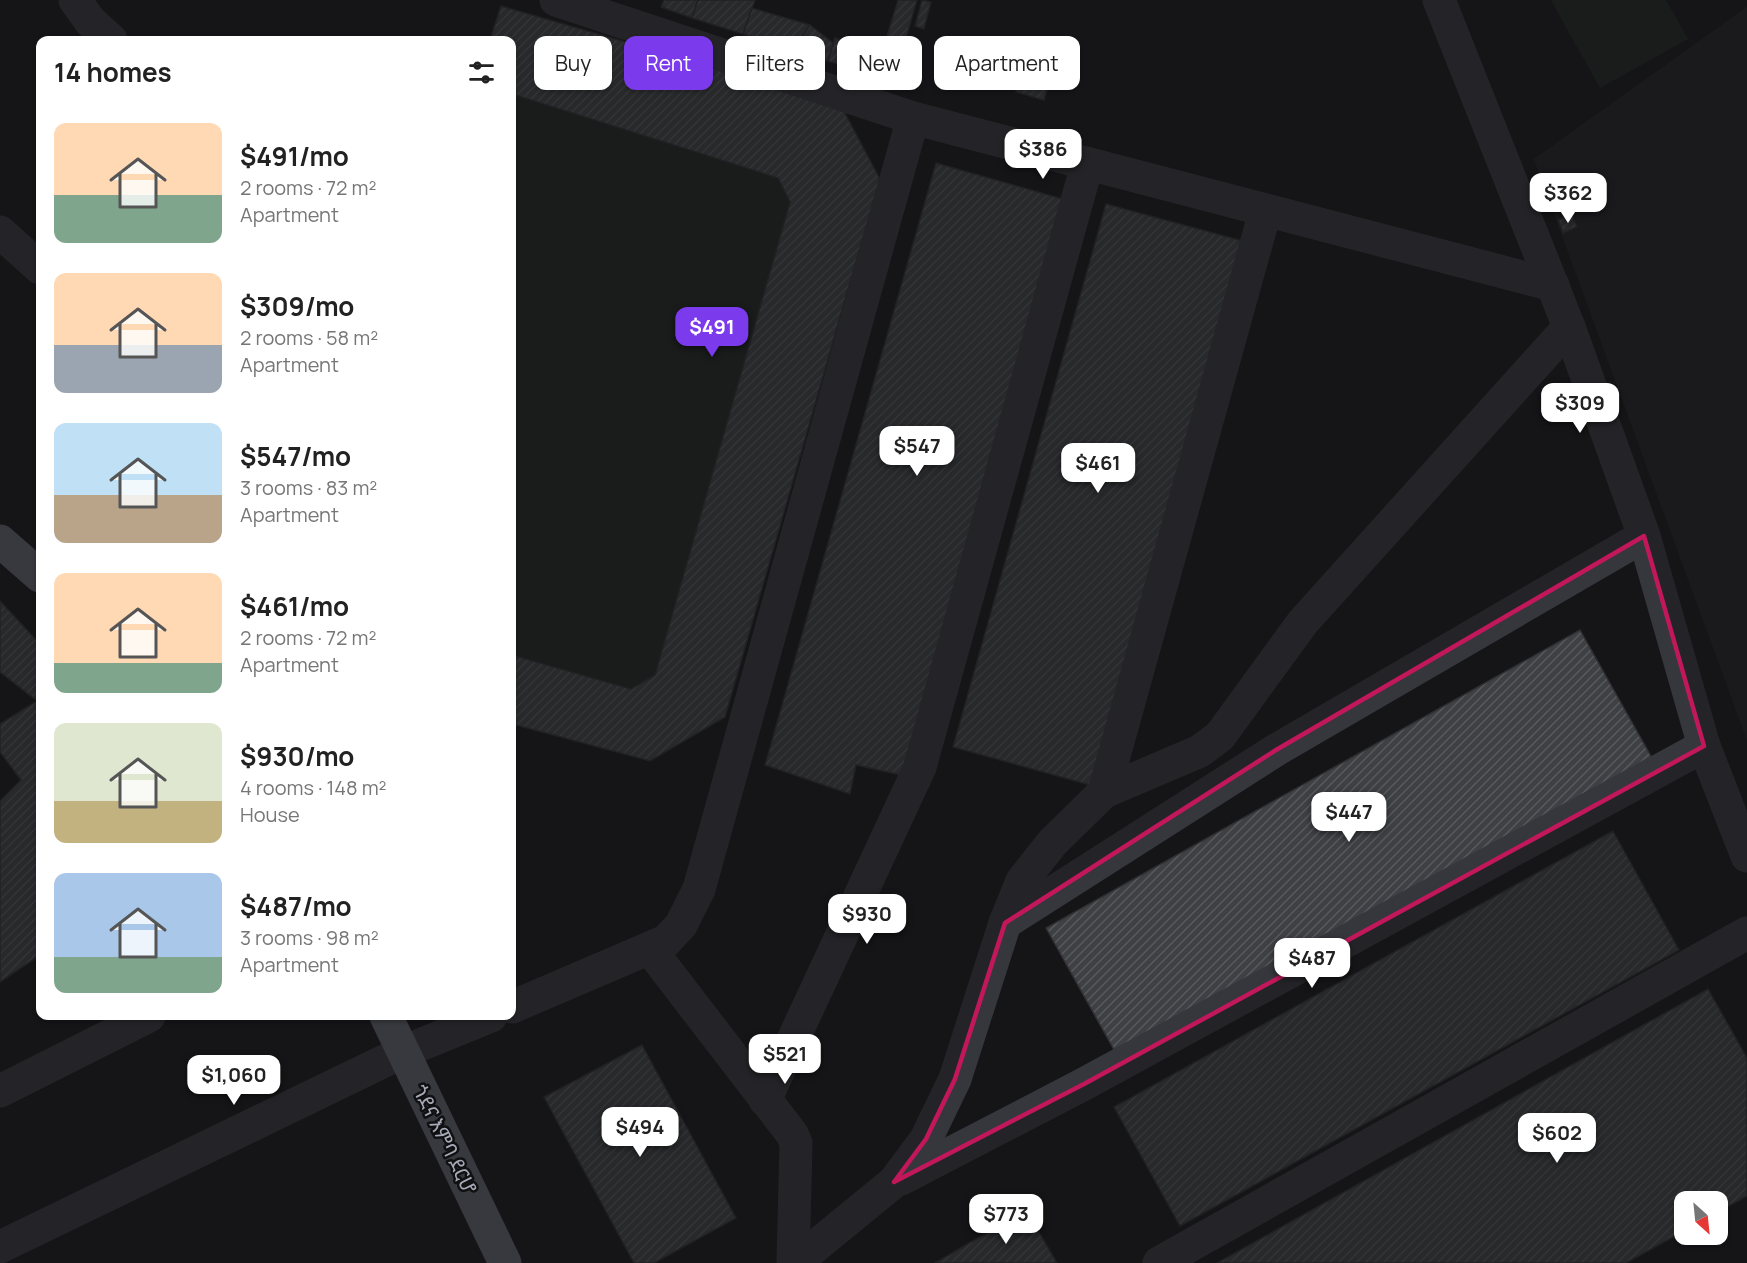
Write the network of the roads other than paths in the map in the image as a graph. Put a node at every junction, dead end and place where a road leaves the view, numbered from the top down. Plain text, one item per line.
1 (75, 0) edge
2 (556, 0) edge
3 (1439, 0) edge
4 (107, 36) edge
5 (913, 118) junction
6 (1087, 165) junction
7 (1265, 212) junction
8 (0, 232) edge
9 (36, 264) edge
10 (1553, 285) junction
11 (1569, 327) junction
12 (1644, 536) junction
13 (0, 541) edge
14 (36, 572) edge
15 (1704, 746) junction
16 (1104, 792) junction
17 (1747, 856) edge
18 (1005, 923) junction
19 (1747, 933) edge
20 (650, 949) junction
21 (516, 1005) edge
22 (141, 1020) edge
23 (388, 1020) edge
24 (481, 1020) edge
25 (403, 1052) junction
26 (0, 1091) edge
27 (765, 1100) junction
28 (894, 1182) junction
29 (0, 1247) edge
30 (505, 1263) edge
31 (794, 1263) edge
32 (1159, 1263) edge

1 - 4 street
2 - 5 street
3 - 10 street
5 - 6 street
5 - 20 street
6 - 7 street
6 - 27 street
7 - 10 street
7 - 16 street
8 - 9 street
10 - 11 street
11 - 12 street
11 - 16 street
12 - 15 street
12 - 18 street
13 - 14 highway
15 - 17 street
15 - 28 street
16 - 18 street
18 - 28 street
19 - 32 street
20 - 21 street
20 - 27 street
22 - 26 street
23 - 25 highway, ጎደና እምባ ደርሆ
24 - 25 street
25 - 29 street
25 - 30 highway, ጎደና እምባ ደርሆ
27 - 31 street
28 - 31 street

